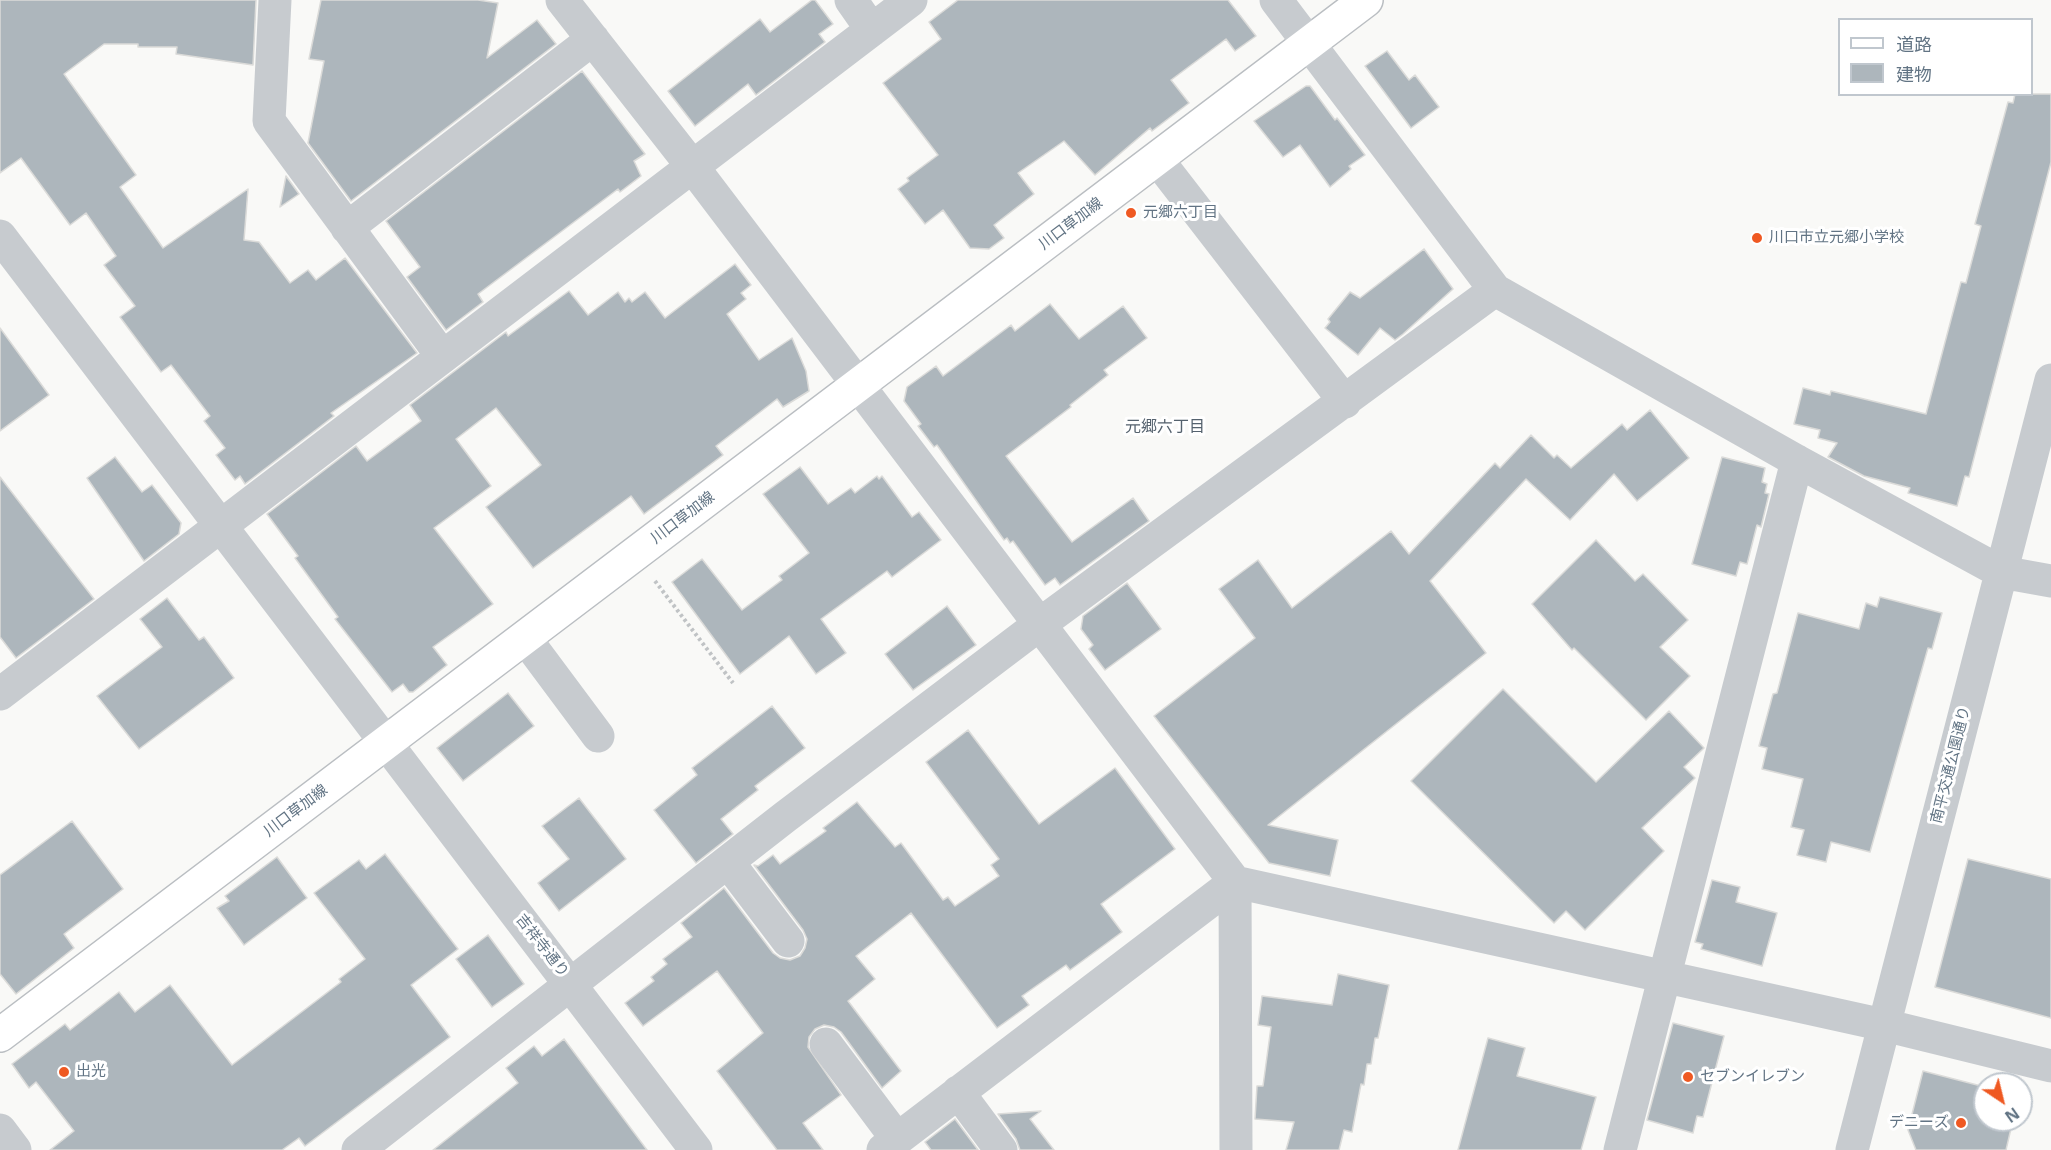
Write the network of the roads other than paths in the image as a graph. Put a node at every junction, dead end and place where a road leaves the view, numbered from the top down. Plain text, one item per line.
1 (275, 0) edge
2 (562, 0) edge
3 (851, 0) edge
4 (911, 0) edge
5 (1276, 0) edge
6 (1366, 0) edge
7 (872, 30) junction
8 (593, 39) junction
9 (1308, 44) junction
10 (1157, 159) junction
11 (692, 166) junction
12 (347, 228) junction
13 (0, 236) edge
14 (1495, 290) junction
15 (442, 357) junction
16 (2051, 380) edge
17 (858, 386) junction
18 (1345, 402) junction
19 (1797, 461) junction
20 (221, 523) junction
21 (2001, 572) junction
22 (2051, 581) edge
23 (1040, 624) junction
24 (525, 638) junction
25 (1, 692) edge
26 (598, 736) dead end
27 (386, 743) junction
28 (728, 862) junction
29 (1235, 882) junction
30 (788, 941) dead end
31 (1665, 978) junction
32 (571, 984) junction
33 (1884, 1025) junction
34 (0, 1035) edge
35 (826, 1044) dead end
36 (2051, 1066) edge
37 (958, 1092) junction
38 (0, 1130) edge
39 (893, 1145) edge
40 (15, 1150) edge
41 (358, 1150) edge
42 (696, 1150) edge
43 (1001, 1150) edge
44 (1236, 1150) edge
45 (1620, 1150) edge
46 (1852, 1150) edge

1 - 12 street
2 - 8 street
3 - 7 street
4 - 7 street
5 - 9 street
6 - 9 main road, 川口草加線
7 - 11 street
8 - 11 street
8 - 12 street
9 - 10 main road, 川口草加線
9 - 14 street
10 - 17 main road, 川口草加線
10 - 18 street
11 - 15 street
11 - 17 street
12 - 15 street
13 - 20 street, 吉祥寺通り
14 - 18 street
14 - 19 street
15 - 20 street
16 - 21 street, 南平交通公園通り
17 - 23 street
17 - 24 main road, 川口草加線
18 - 23 street
19 - 21 street
19 - 31 street
20 - 25 street
20 - 27 street, 吉祥寺通り
21 - 22 street
21 - 33 street, 南平交通公園通り
23 - 28 street
23 - 29 street
24 - 26 street
24 - 27 main road, 川口草加線
27 - 32 street, 吉祥寺通り
27 - 34 main road, 川口草加線
28 - 30 street
28 - 32 street
29 - 31 street
29 - 37 street
29 - 44 street
31 - 33 street
31 - 45 street
32 - 41 street
32 - 42 street, 吉祥寺通り
33 - 36 street
33 - 46 street, 南平交通公園通り
35 - 39 street
37 - 39 street
37 - 43 street
38 - 40 street

